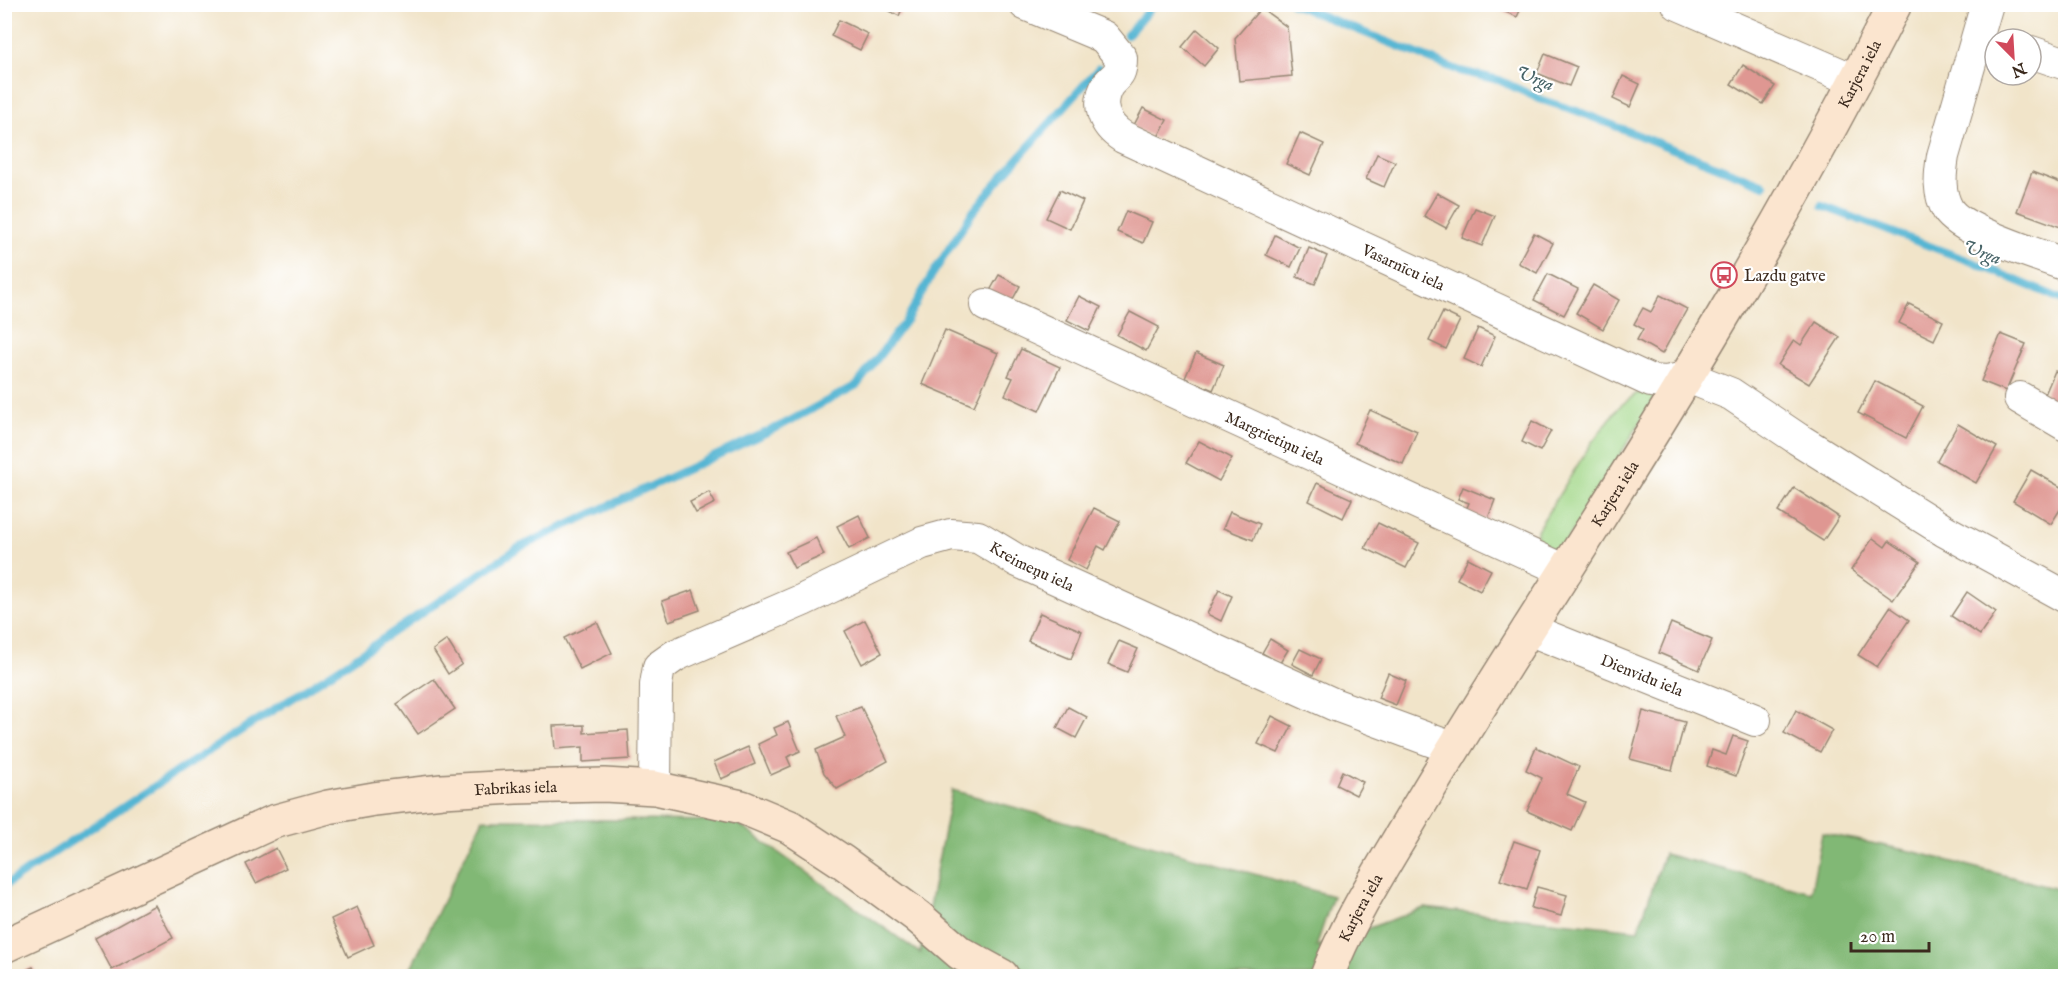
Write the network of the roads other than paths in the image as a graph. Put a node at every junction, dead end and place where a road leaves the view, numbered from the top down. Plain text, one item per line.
1 (1025, 4) edge
2 (1678, 4) edge
3 (1895, 4) edge
4 (1987, 4) edge
5 (1986, 27) edge
6 (1983, 48) edge
7 (2043, 56) edge
8 (2066, 64) edge
9 (1857, 81) junction
10 (2066, 265) edge
11 (986, 305) dead end
12 (1688, 376) junction
13 (2020, 398) dead end
14 (2066, 425) edge
15 (1566, 571) junction
16 (2066, 597) edge
17 (1528, 629) junction
18 (1755, 720) dead end
19 (1452, 748) junction
20 (655, 788) junction
21 (4, 946) edge
22 (1002, 976) edge
23 (1327, 976) edge

1 - 12 street, Vasarnīcu iela
2 - 9 street
3 - 9 street, Karjera iela
4 - 5 street
6 - 10 street
7 - 8 street
9 - 12 street, Karjera iela
11 - 15 street, Margrietiņu iela
12 - 15 street, Karjera iela
12 - 16 street
13 - 14 street
15 - 17 street, Karjera iela
17 - 18 street, Dienvidu iela
17 - 19 street, Karjera iela
19 - 20 street, Kreimeņu iela
19 - 23 street, Karjera iela
20 - 21 street, Fabrikas iela
20 - 22 street, Fabrikas iela

